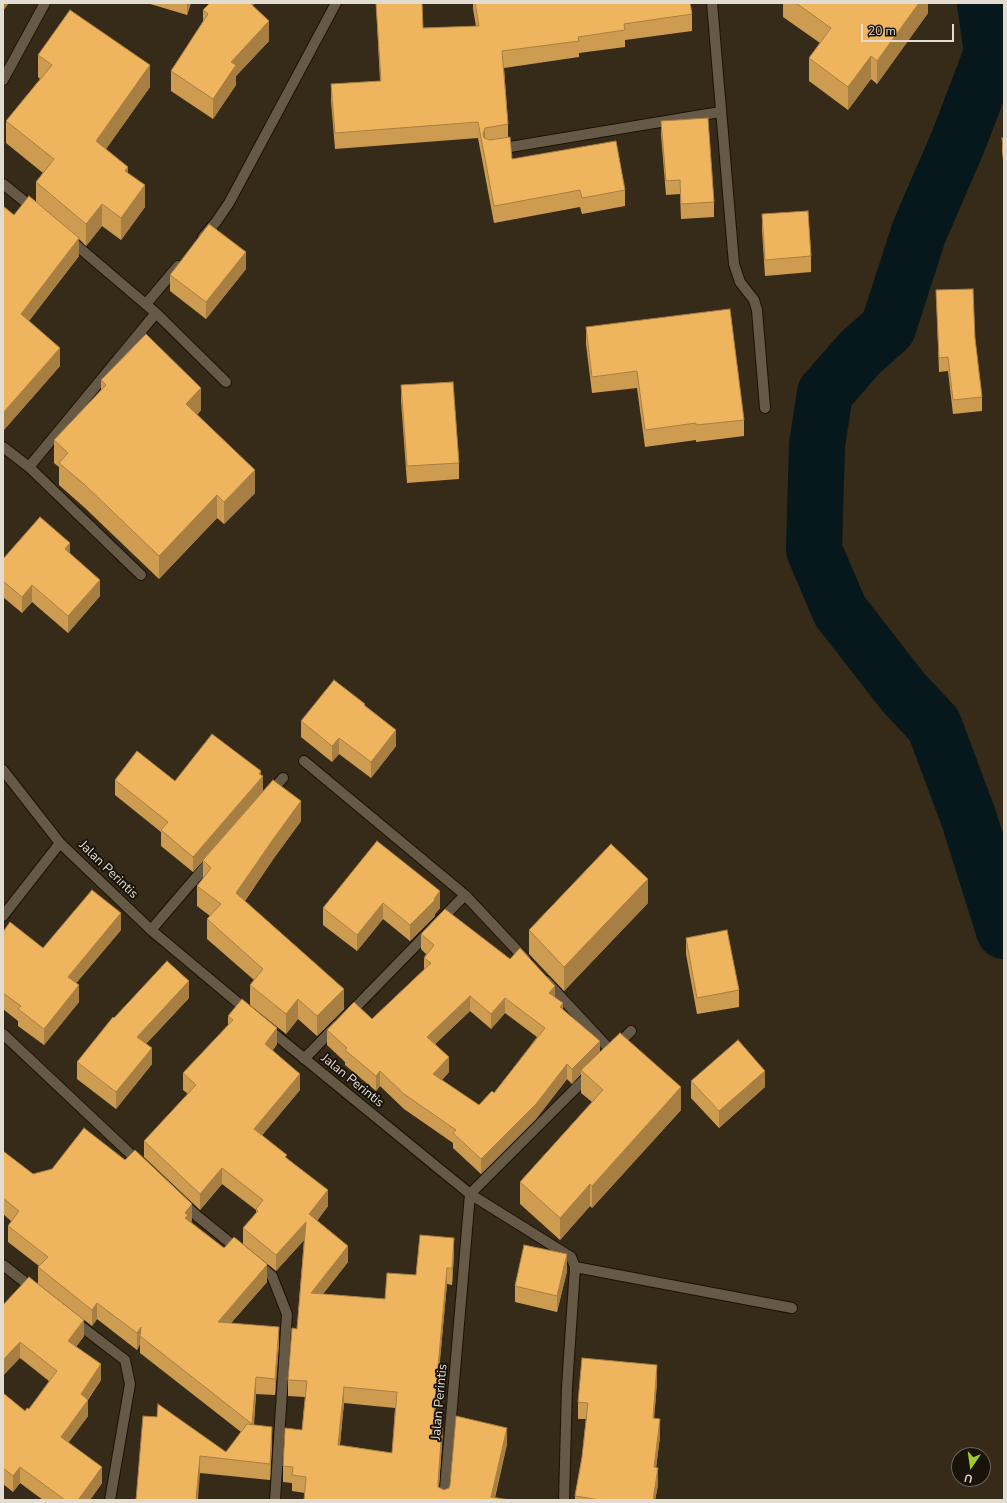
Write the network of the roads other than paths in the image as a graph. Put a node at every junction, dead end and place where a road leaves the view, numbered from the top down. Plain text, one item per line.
1 (45, 3) edge
2 (336, 3) edge
3 (712, 3) edge
4 (3, 80) edge
5 (720, 112) junction
6 (489, 150) edge
7 (3, 184) edge
8 (39, 214) edge
9 (62, 234) edge
10 (196, 246) edge
11 (186, 258) edge
12 (146, 304) junction
13 (156, 313) junction
14 (226, 382) dead end
15 (765, 408) dead end
16 (3, 447) edge
17 (29, 467) junction
18 (141, 576) dead end
19 (304, 761) dead end
20 (3, 770) edge
21 (283, 778) dead end
22 (263, 801) edge
23 (60, 843) junction
24 (217, 854) edge
25 (465, 895) junction
26 (3, 916) edge
27 (151, 930) junction
28 (631, 1030) dead end
29 (3, 1034) edge
30 (304, 1059) junction
31 (596, 1068) edge
32 (146, 1168) edge
33 (470, 1194) junction
34 (174, 1195) edge
35 (3, 1265) edge
36 (575, 1267) junction
37 (44, 1298) edge
38 (792, 1308) dead end
39 (69, 1317) edge
40 (110, 1500) edge
41 (275, 1500) edge
42 (444, 1500) edge
43 (564, 1500) edge

1 - 4 street
2 - 10 street
3 - 5 street
5 - 6 street
5 - 15 street
7 - 8 street
9 - 12 street
11 - 12 street
12 - 13 street
13 - 14 street
13 - 17 street
16 - 17 street
17 - 18 street
19 - 25 street
20 - 23 street, Jalan Perintis
21 - 22 street
23 - 26 street
23 - 27 street, Jalan Perintis
24 - 27 street
25 - 28 street
25 - 30 street
27 - 30 street, Jalan Perintis
29 - 32 street
30 - 33 street, Jalan Perintis
31 - 33 street
33 - 36 street
33 - 42 street, Jalan Perintis
34 - 41 street
35 - 37 street
36 - 38 street
36 - 43 street
39 - 40 street

